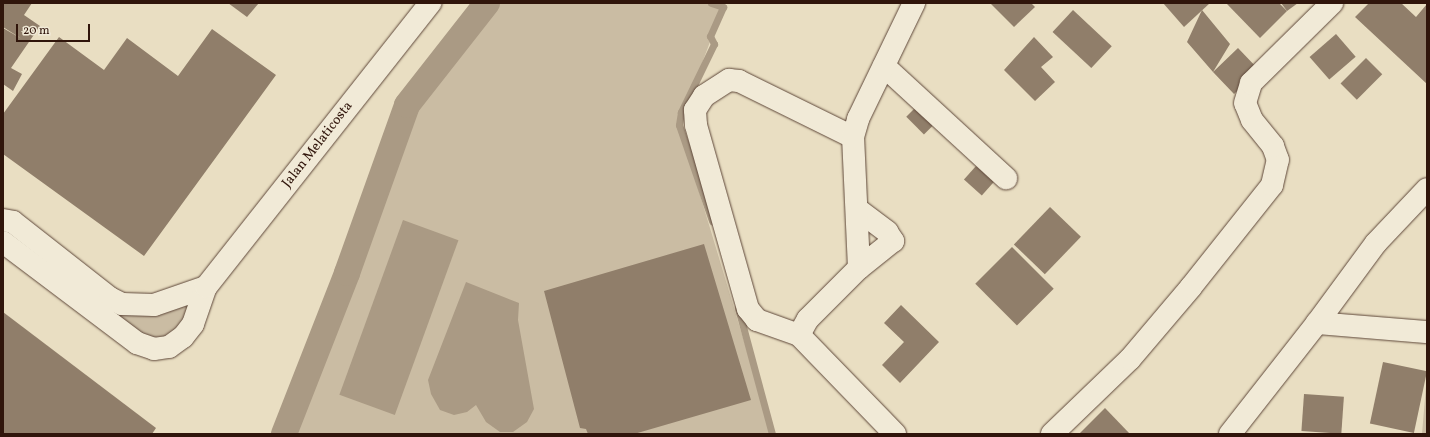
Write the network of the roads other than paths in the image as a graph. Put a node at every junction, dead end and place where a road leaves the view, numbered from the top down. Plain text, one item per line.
1 (430, 3) edge
2 (914, 3) edge
3 (1332, 3) edge
4 (884, 66) junction
5 (853, 137) junction
6 (1006, 178) dead end
7 (1427, 189) edge
8 (857, 209) junction
9 (3, 220) edge
10 (3, 242) edge
11 (859, 268) junction
12 (206, 287) junction
13 (103, 305) junction
14 (1317, 324) junction
15 (1427, 332) edge
16 (799, 335) junction
17 (895, 434) edge
18 (1052, 434) edge
19 (1230, 434) edge

1 - 12 street, Jalan Melaticosta
2 - 4 street
3 - 18 street
4 - 5 street
4 - 6 street
5 - 8 street
5 - 16 street
7 - 14 street
8 - 11 street
8 - 11 street
9 - 13 street, Jalan Melaticosta
10 - 13 street, Jalan Melaticosta
11 - 16 street
12 - 13 street, Jalan Melaticosta
12 - 13 street, Jalan Melaticosta
14 - 15 street
14 - 19 street
16 - 17 street

